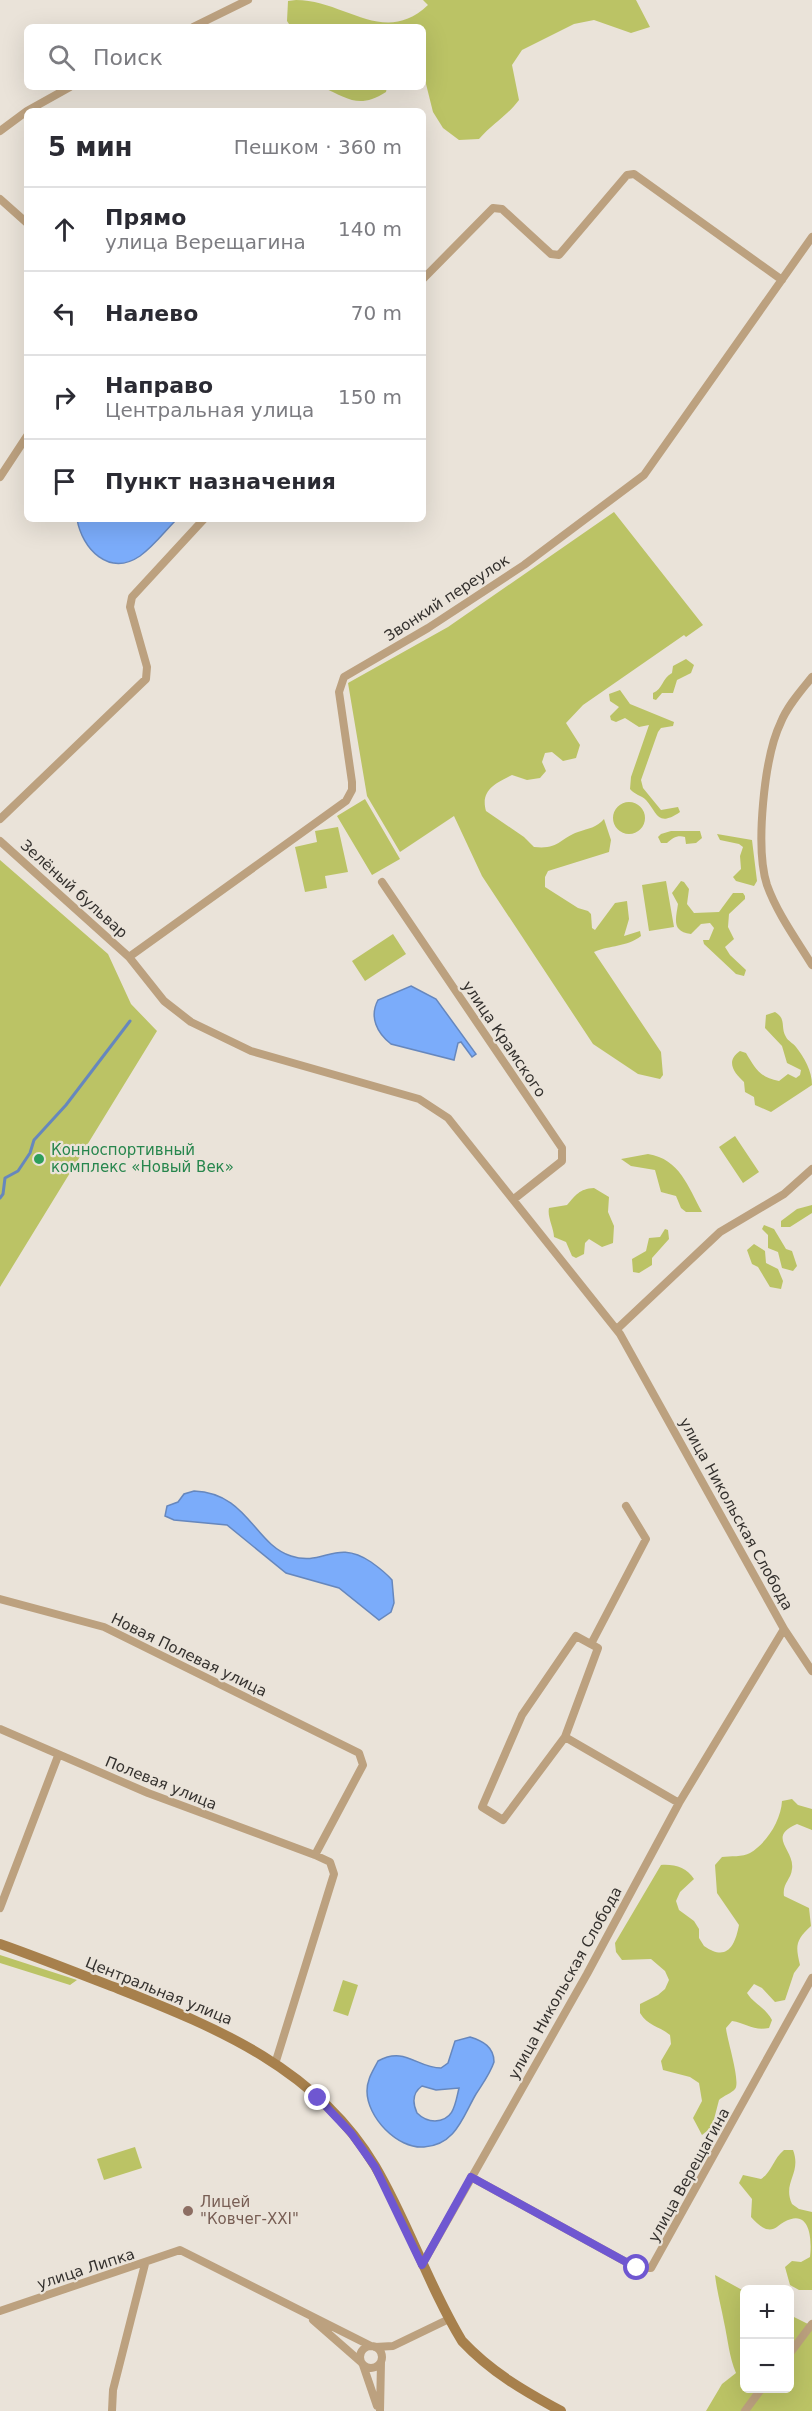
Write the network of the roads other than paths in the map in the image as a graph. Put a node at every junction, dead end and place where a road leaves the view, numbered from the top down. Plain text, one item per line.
1 (248, 0) edge
2 (199, 24) edge
3 (65, 90) edge
4 (32, 108) edge
5 (24, 113) edge
6 (0, 131) edge
7 (0, 199) edge
8 (24, 220) edge
9 (812, 237) edge
10 (426, 276) edge
11 (782, 280) junction
12 (24, 441) edge
13 (0, 477) edge
14 (201, 522) edge
15 (812, 677) edge
16 (0, 819) edge
17 (0, 841) edge
18 (382, 882) dead end
19 (129, 957) junction
20 (812, 965) edge
21 (812, 1169) edge
22 (514, 1199) junction
23 (617, 1329) junction
24 (626, 1506) dead end
25 (0, 1599) edge
26 (784, 1629) junction
27 (591, 1644) junction
28 (812, 1671) edge
29 (0, 1729) edge
30 (565, 1737) junction
31 (58, 1756) junction
32 (679, 1803) junction
33 (315, 1855) junction
34 (0, 1908) edge
35 (0, 1944) edge
36 (812, 1977) edge
37 (275, 2064) junction
38 (471, 2177) junction
39 (145, 2264) junction
40 (422, 2265) junction
41 (300, 2309) junction
42 (0, 2311) edge
43 (449, 2319) junction
44 (812, 2324) edge
45 (393, 2346) junction
46 (373, 2347) junction
47 (794, 2347) edge
48 (381, 2360) junction
49 (362, 2364) junction
50 (758, 2393) edge
51 (112, 2411) edge
52 (380, 2411) edge
53 (561, 2411) edge
54 (745, 2411) edge

1 - 2 street
3 - 4 street
5 - 6 street
7 - 8 street
9 - 11 street, Звонкий переулок
10 - 11 street
11 - 19 street, Звонкий переулок
12 - 13 street
14 - 16 street
15 - 20 street
17 - 19 street, Зелёный бульвар
18 - 22 street, улица Крамского
19 - 22 street, улица Никольская Слобода
21 - 23 street
22 - 23 street, улица Никольская Слобода
23 - 26 street, улица Никольская Слобода
24 - 27 street
25 - 33 street, Новая Полевая улица
26 - 28 street
26 - 32 street, улица Никольская Слобода
27 - 30 street
27 - 30 street
29 - 31 street, Полевая улица
30 - 32 street
31 - 33 street, Полевая улица
31 - 34 street
32 - 38 street, улица Никольская Слобода
33 - 37 street
35 - 37 street, Центральная улица
36 - 38 street, улица Верещагина
37 - 40 street, Центральная улица
38 - 40 street, улица Никольская Слобода
39 - 41 street, улица Липка
39 - 42 street, улица Липка
39 - 51 street
40 - 43 street, Центральная улица
41 - 46 street
41 - 49 street
43 - 45 street
43 - 53 street, Центральная улица
44 - 47 street
45 - 46 street
45 - 48 street
46 - 48 street
46 - 49 street
48 - 49 street
48 - 52 street
49 - 52 street
50 - 54 street

